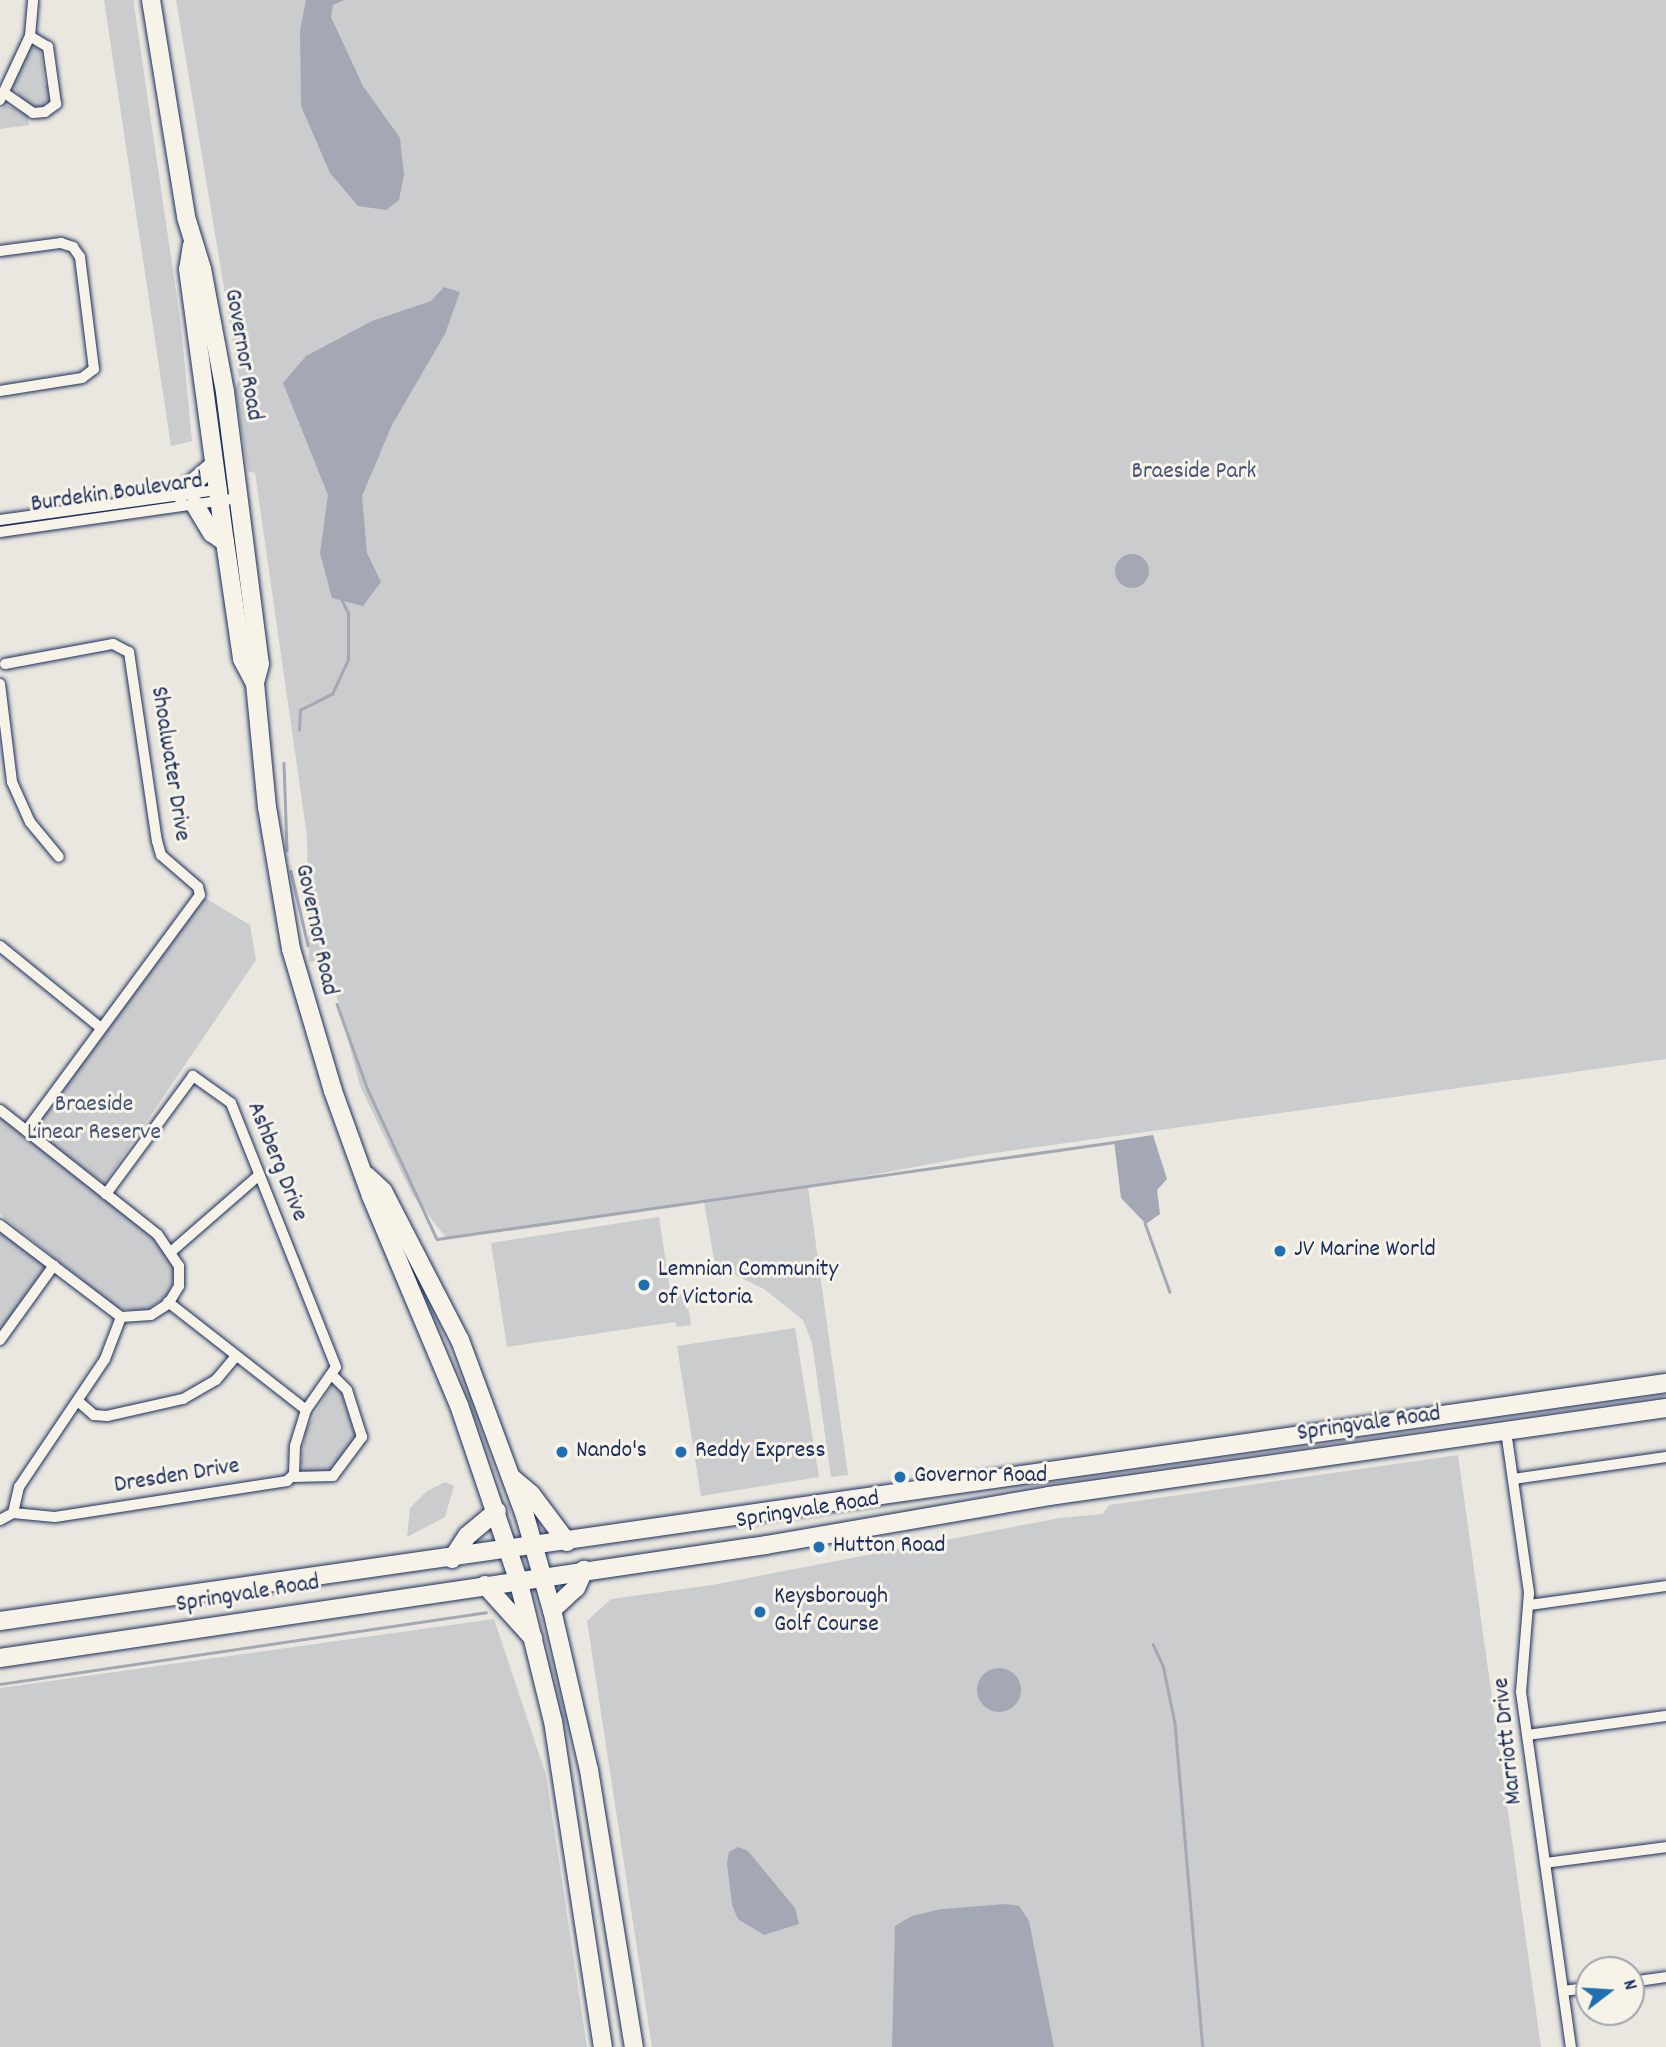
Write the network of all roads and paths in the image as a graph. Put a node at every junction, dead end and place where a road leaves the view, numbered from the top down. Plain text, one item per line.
1 (33, 0) edge
2 (151, 0) edge
3 (30, 36) junction
4 (3, 97) edge
5 (192, 245) junction
6 (0, 251) edge
7 (0, 391) edge
8 (214, 465) junction
9 (239, 492) junction
10 (180, 494) junction
11 (219, 495) junction
12 (195, 505) junction
13 (0, 520) edge
14 (0, 532) edge
15 (225, 542) junction
16 (2, 662) edge
17 (255, 683) junction
18 (0, 685) edge
19 (59, 857) dead end
20 (0, 946) edge
21 (101, 1028) junction
22 (0, 1110) edge
23 (26, 1131) junction
24 (259, 1175) junction
25 (367, 1176) junction
26 (106, 1194) junction
27 (0, 1225) edge
28 (172, 1251) junction
29 (54, 1265) junction
30 (169, 1302) junction
31 (121, 1317) junction
32 (0, 1340) edge
33 (235, 1357) junction
34 (332, 1375) junction
35 (1666, 1383) edge
36 (79, 1402) junction
37 (1666, 1408) edge
38 (306, 1410) junction
39 (1506, 1431) junction
40 (1666, 1457) edge
41 (293, 1477) junction
42 (512, 1478) junction
43 (1513, 1479) junction
44 (497, 1511) junction
45 (13, 1513) junction
46 (0, 1520) edge
47 (567, 1542) junction
48 (534, 1547) junction
49 (509, 1550) junction
50 (452, 1559) junction
51 (584, 1570) junction
52 (543, 1576) junction
53 (518, 1579) junction
54 (485, 1585) junction
55 (1666, 1586) edge
56 (1529, 1605) junction
57 (552, 1610) junction
58 (0, 1621) edge
59 (533, 1638) junction
60 (0, 1658) edge
61 (1666, 1716) edge
62 (1527, 1735) junction
63 (1666, 1847) edge
64 (1545, 1863) junction
65 (1666, 1977) edge
66 (1645, 1980) edge
67 (1575, 1990) edge
68 (1563, 1991) junction
69 (603, 2047) edge
70 (634, 2047) edge
71 (1571, 2047) edge

1 - 3 street
2 - 5 main road, Governor Road
3 - 4 street
3 - 4 street
5 - 8 main road, Governor Road
5 - 9 main road, Governor Road
6 - 7 street
8 - 10 main road
8 - 11 main road, Governor Road
9 - 11 street, Burdekin Boulevard
9 - 17 main road, Governor Road
10 - 11 street, Burdekin Boulevard
10 - 13 street, Burdekin Boulevard
11 - 12 street, Burdekin Boulevard
11 - 15 main road, Governor Road
12 - 14 street, Burdekin Boulevard
12 - 15 main road
15 - 17 main road, Governor Road
16 - 18 street
16 - 21 street, Shoalwater Drive
17 - 25 main road, Governor Road
18 - 19 street
20 - 21 street
21 - 23 street, Shoalwater Drive
22 - 23 street
23 - 26 street
24 - 26 street, Ashberg Drive
24 - 28 street
24 - 34 street, Ashberg Drive
25 - 42 main road, Governor Road
25 - 44 main road, Governor Road
26 - 28 street
27 - 29 street
28 - 30 street
29 - 31 street
29 - 32 street
30 - 31 street
30 - 33 street
31 - 36 street
33 - 36 street
33 - 38 street
34 - 38 street
34 - 41 street, Dresden Drive
35 - 47 main road, Springvale Road
36 - 45 street
37 - 39 main road, Springvale Road
38 - 41 street
39 - 43 street, Marriott Drive
39 - 51 main road, Springvale Road
40 - 43 street
41 - 45 street, Dresden Drive
42 - 47 main road
42 - 48 main road, Governor Road
43 - 56 street, Marriott Drive
44 - 49 main road, Governor Road
44 - 50 main road
45 - 46 street
47 - 48 main road, Springvale Road
48 - 49 main road, Springvale Road
48 - 52 main road, Governor Road
49 - 50 main road, Springvale Road
49 - 53 main road, Governor Road
50 - 58 main road, Springvale Road
51 - 52 main road, Springvale Road
51 - 57 main road
52 - 53 main road, Springvale Road
52 - 57 main road
53 - 54 main road, Springvale Road
53 - 59 main road
54 - 59 main road
54 - 60 main road, Springvale Road
55 - 56 street
56 - 62 street, Marriott Drive
57 - 70 main road
59 - 69 main road
61 - 62 street
62 - 64 street, Marriott Drive
63 - 64 street
64 - 68 street, Marriott Drive
65 - 66 street
67 - 68 street
68 - 71 street, Marriott Drive

